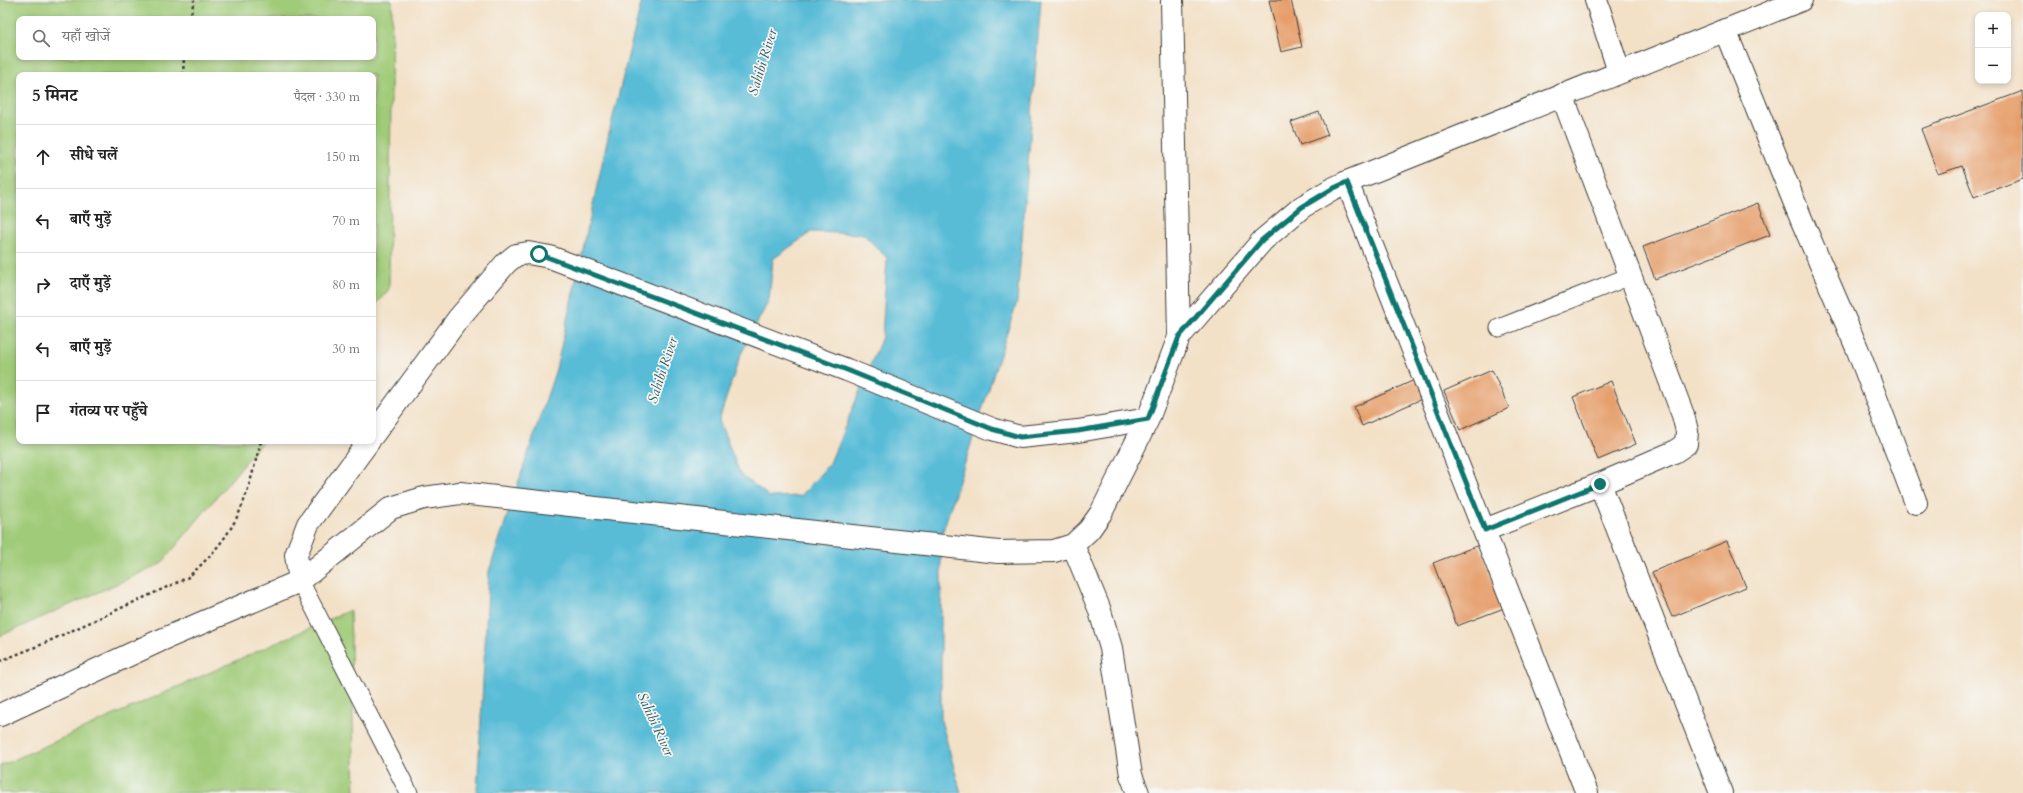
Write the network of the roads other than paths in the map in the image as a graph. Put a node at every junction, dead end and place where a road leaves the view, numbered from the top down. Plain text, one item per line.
1 (1172, 0) edge
2 (1596, 0) edge
3 (1801, 0) edge
4 (1724, 30) junction
5 (1619, 72) junction
6 (1562, 95) junction
7 (1347, 182) junction
8 (1630, 276) junction
9 (1499, 328) dead end
10 (1179, 337) junction
11 (1148, 419) junction
12 (376, 431) edge
13 (367, 444) edge
14 (1600, 484) junction
15 (1916, 503) dead end
16 (1485, 530) junction
17 (1073, 545) junction
18 (300, 581) junction
19 (0, 715) edge
20 (409, 793) edge
21 (1138, 793) edge
22 (1587, 793) edge
23 (1721, 793) edge

1 - 10 street
2 - 5 street
3 - 4 street
4 - 5 street
4 - 15 street
5 - 6 street
6 - 7 street
6 - 8 street
7 - 10 street
7 - 16 street
8 - 9 lane
8 - 14 street
10 - 11 street
11 - 12 street
11 - 17 street
13 - 18 street
14 - 16 street
14 - 23 street
16 - 22 street
17 - 18 street
17 - 21 street
18 - 19 street
18 - 20 lane

